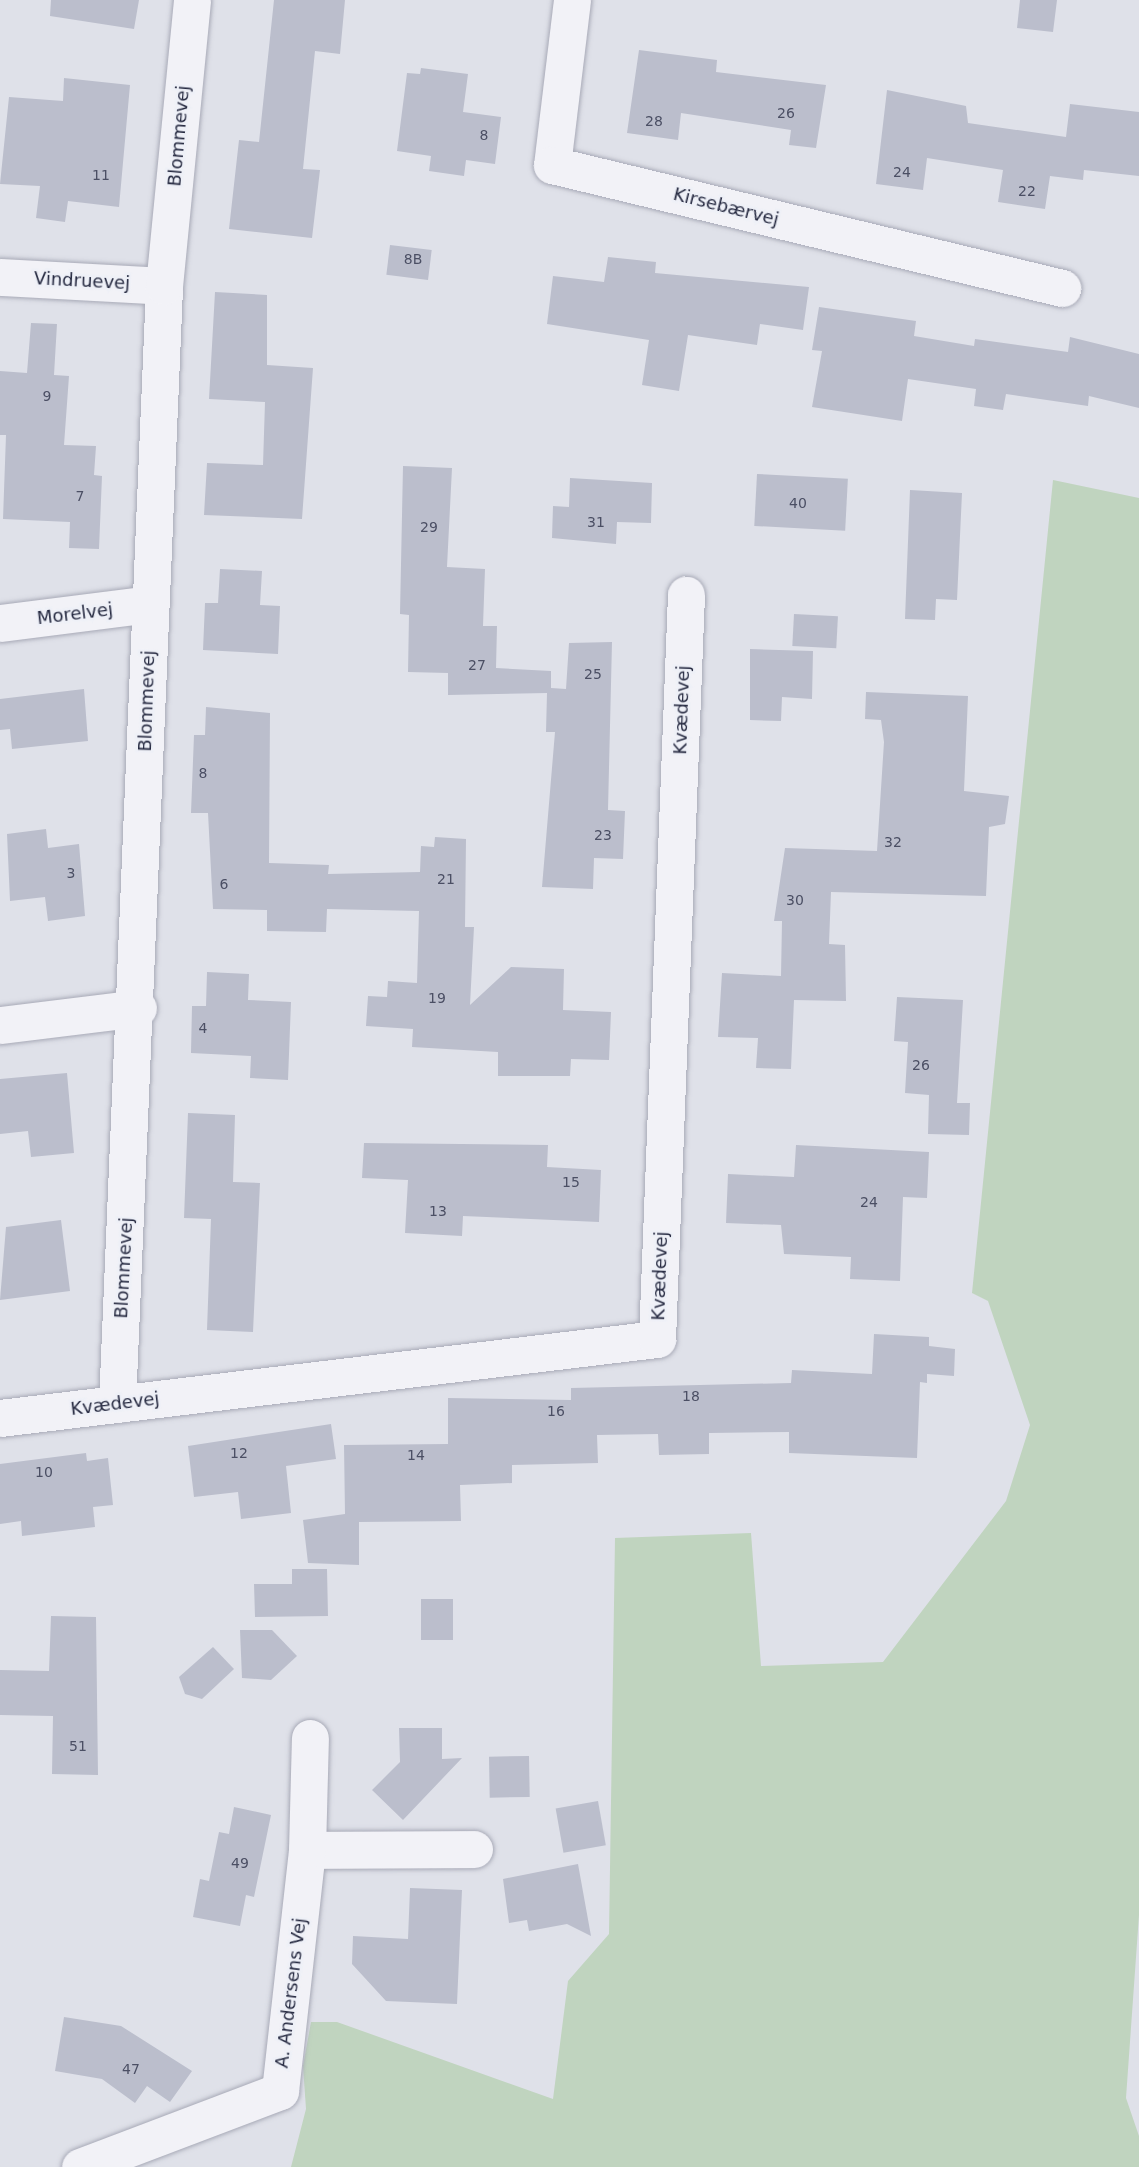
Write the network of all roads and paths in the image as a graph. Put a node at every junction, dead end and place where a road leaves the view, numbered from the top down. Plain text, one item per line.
1 (192, 0) edge
2 (572, 0) edge
3 (0, 277) edge
4 (164, 286) junction
5 (1062, 288) dead end
6 (686, 594) dead end
7 (150, 604) junction
8 (0, 623) edge
9 (138, 1008) junction
10 (0, 1025) edge
11 (117, 1404) junction
12 (0, 1418) edge
13 (310, 1738) dead end
14 (474, 1849) dead end
15 (307, 1850) junction
16 (79, 2167) edge

1 - 4 street, Blommevej
2 - 5 street, Kirsebærvej
3 - 4 street, Vindruevej
4 - 7 street, Blommevej
6 - 11 street, Kvædevej
7 - 8 street, Morelvej
7 - 9 street, Blommevej
9 - 10 street
9 - 11 street, Blommevej
11 - 12 street, Kvædevej
13 - 15 street, A. Andersens Vej
14 - 15 street
15 - 16 street, A. Andersens Vej

